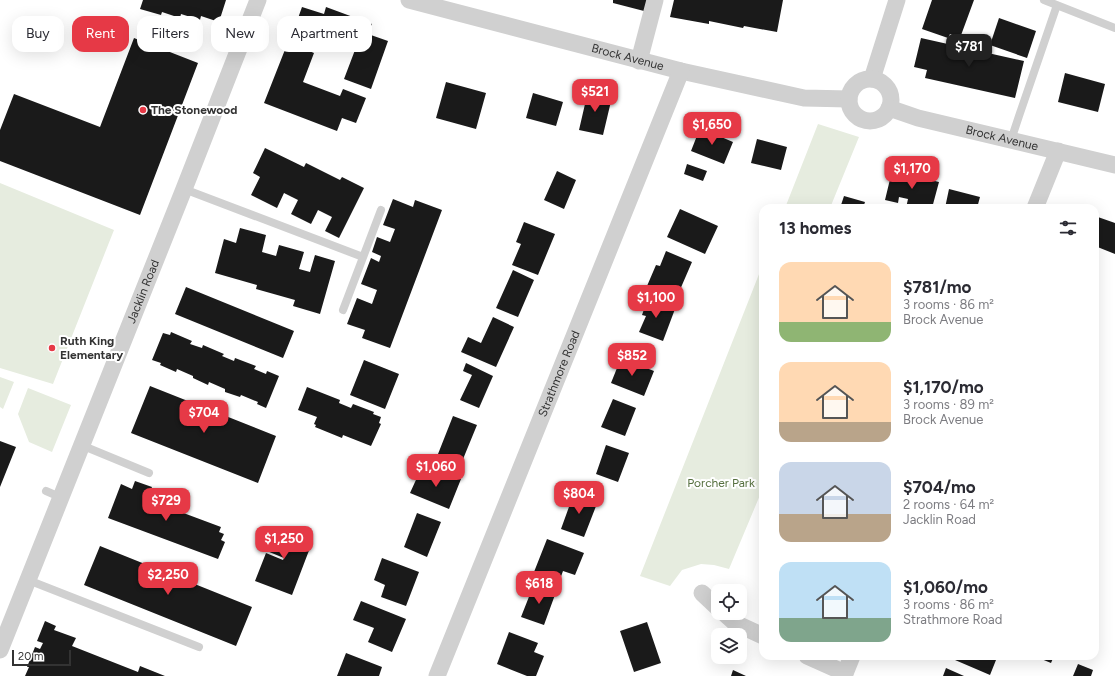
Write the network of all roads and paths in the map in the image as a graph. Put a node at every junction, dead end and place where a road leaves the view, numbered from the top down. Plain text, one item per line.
1 (258, 0) edge
2 (408, 0) edge
3 (655, 0) edge
4 (897, 0) edge
5 (1044, 0) edge
6 (430, 3) edge
7 (1057, 5) junction
8 (1115, 28) edge
9 (639, 61) junction
10 (681, 71) junction
11 (872, 79) junction
12 (849, 99) junction
13 (889, 108) junction
14 (1011, 140) junction
15 (1058, 151) junction
16 (1115, 165) edge
17 (184, 189) junction
18 (1037, 204) edge
19 (381, 210) dead end
20 (363, 257) junction
21 (343, 310) dead end
22 (81, 445) junction
23 (149, 473) dead end
24 (28, 580) junction
25 (702, 593) dead end
26 (711, 601) edge
27 (732, 620) edge
28 (759, 634) edge
29 (1, 644) edge
30 (199, 647) dead end
31 (815, 660) edge
32 (851, 660) edge
33 (845, 675) edge
34 (437, 676) edge

1 - 17 street, Jacklin Road
2 - 6 street, Brock Avenue
3 - 9 street
4 - 11 street
5 - 7 lane
6 - 9 street, Brock Avenue
7 - 8 lane
7 - 14 lane
9 - 10 street, Brock Avenue
10 - 12 street, Brock Avenue
10 - 34 street, Strathmore Road
11 - 12 street
11 - 13 street
12 - 13 street
13 - 14 street, Brock Avenue
14 - 15 street, Brock Avenue
15 - 16 street, Brock Avenue
15 - 18 street
17 - 20 lane
17 - 22 street, Jacklin Road
19 - 20 lane
20 - 21 lane
22 - 23 lane
22 - 24 street, Jacklin Road
24 - 29 street, Jacklin Road
24 - 30 lane
25 - 26 street
27 - 28 street
31 - 33 street
32 - 33 street

